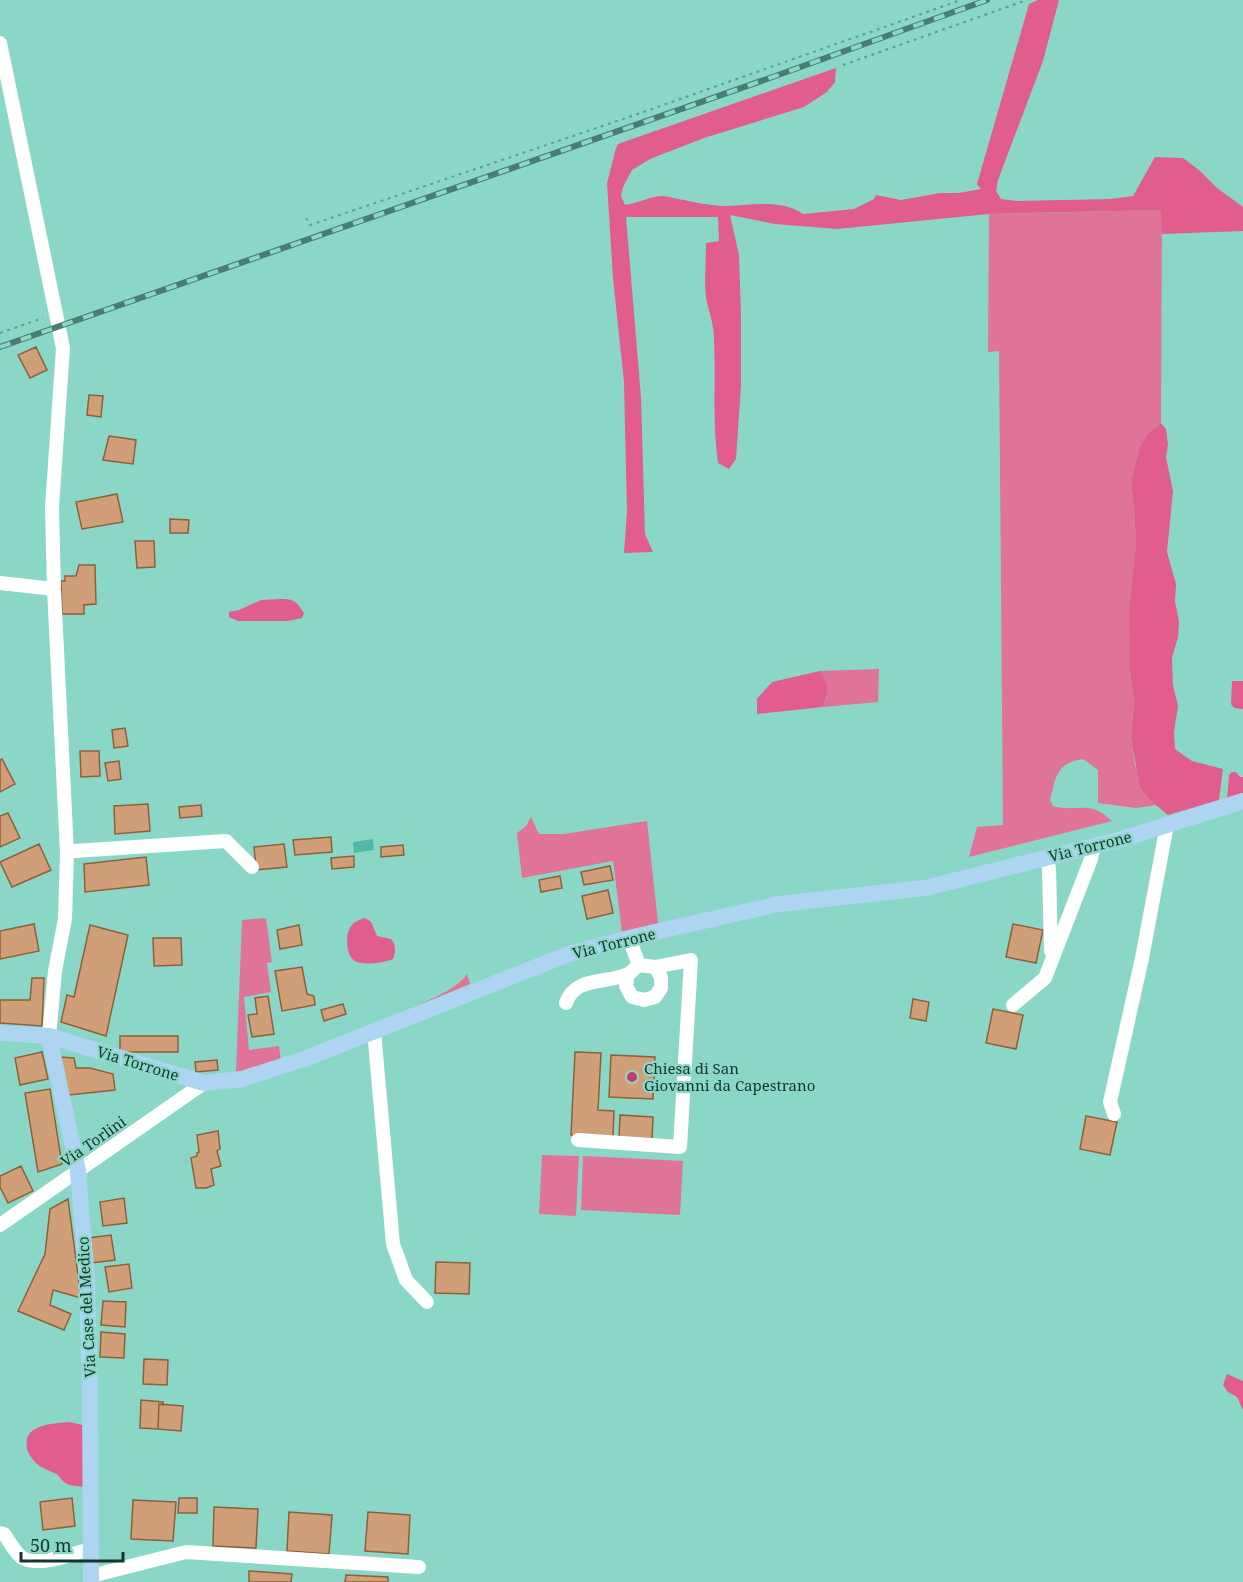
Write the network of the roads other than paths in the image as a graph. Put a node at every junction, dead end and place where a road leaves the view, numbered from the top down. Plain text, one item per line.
1 (0, 43) edge
2 (0, 583) edge
3 (54, 589) junction
4 (1243, 801) edge
5 (1167, 825) junction
6 (1094, 846) junction
7 (67, 853) junction
8 (1046, 858) junction
9 (252, 867) dead end
10 (629, 938) junction
11 (1052, 960) junction
12 (639, 965) junction
13 (655, 967) junction
14 (628, 974) junction
15 (566, 1003) dead end
16 (1013, 1005) dead end
17 (374, 1031) junction
18 (0, 1033) edge
19 (49, 1036) junction
20 (204, 1083) junction
21 (1114, 1114) dead end
22 (578, 1140) dead end
23 (78, 1171) junction
24 (0, 1225) edge
25 (427, 1302) dead end
26 (0, 1533) edge
27 (90, 1549) junction
28 (419, 1567) dead end
29 (91, 1579) edge

1 - 3 street
2 - 3 street
3 - 7 street
4 - 5 main road, Via Torrone
5 - 6 main road, Via Torrone
5 - 21 street
6 - 8 main road, Via Torrone
6 - 11 street
7 - 9 street
7 - 19 street
8 - 10 main road, Via Torrone
8 - 11 street
10 - 12 street
10 - 17 main road, Via Torrone
11 - 16 street
12 - 13 street
12 - 14 street
13 - 14 street
13 - 22 street
14 - 15 street
17 - 20 main road, Via Torrone
17 - 25 street
18 - 19 main road, Via Torrone
19 - 20 main road, Via Torrone
19 - 23 main road, Via Case del Medico
20 - 23 street, Via Torlini
23 - 24 street, Via Torlini
23 - 27 main road, Via Case del Medico
26 - 27 street
27 - 29 main road, Via Case del Medico
28 - 29 street

